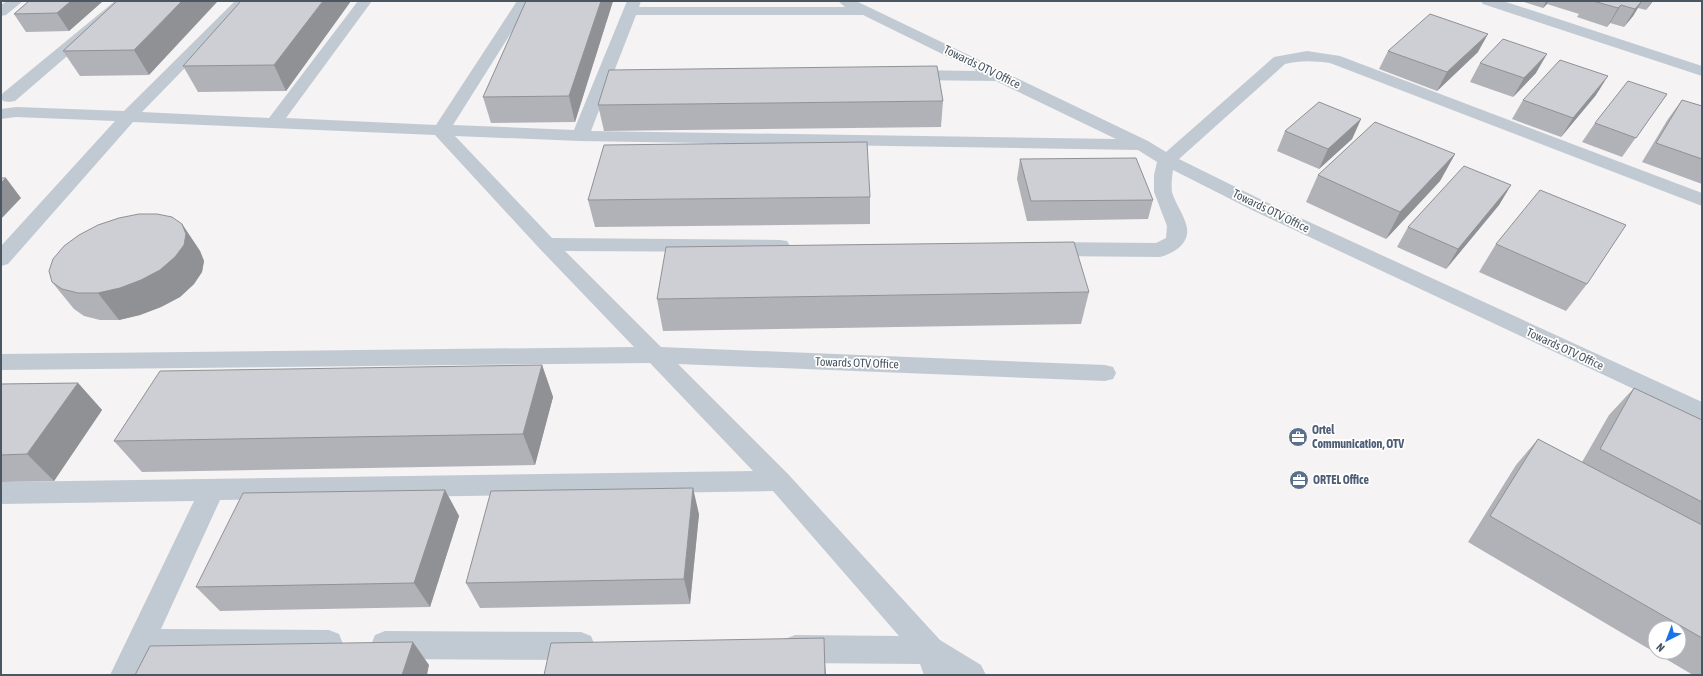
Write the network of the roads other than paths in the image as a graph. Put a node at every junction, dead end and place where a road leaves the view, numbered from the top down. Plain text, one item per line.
1 (16, 1) edge
2 (124, 1) edge
3 (243, 1) edge
4 (365, 1) edge
5 (524, 1) edge
6 (845, 1) edge
7 (1488, 1) edge
8 (631, 6) edge
9 (865, 11) junction
10 (1, 12) edge
11 (1702, 71) edge
12 (890, 75) edge
13 (1001, 76) junction
14 (7, 103) edge
15 (128, 117) junction
16 (275, 122) junction
17 (441, 131) junction
18 (580, 136) junction
19 (1142, 145) junction
20 (1168, 160) junction
21 (1702, 200) edge
22 (547, 244) junction
23 (802, 246) edge
24 (1033, 248) edge
25 (1, 259) edge
26 (657, 355) junction
27 (1, 362) edge
28 (1105, 374) dead end
29 (1702, 412) edge
30 (779, 482) junction
31 (212, 490) junction
32 (1, 493) edge
33 (140, 642) junction
34 (603, 647) edge
35 (770, 648) edge
36 (934, 662) edge
37 (125, 675) edge
38 (971, 675) edge

1 - 10 street
2 - 14 street
3 - 15 street
4 - 16 street
5 - 17 street
6 - 9 street, Towards OTV Office
7 - 11 street
8 - 9 street
8 - 18 street
9 - 13 street, Towards OTV Office
12 - 13 street
13 - 19 street, Towards OTV Office
14 - 15 street
15 - 16 street
15 - 25 street
16 - 17 street
17 - 18 street
17 - 22 street
18 - 19 street
19 - 20 street, Towards OTV Office
20 - 21 street
20 - 24 street
20 - 29 street, Towards OTV Office
22 - 23 street
22 - 26 street
26 - 27 street, Towards OTV Office
26 - 28 street, Towards OTV Office
26 - 30 street
30 - 31 street
30 - 36 street
31 - 32 street
31 - 33 street
33 - 34 street
33 - 37 street
35 - 36 street
36 - 38 street

